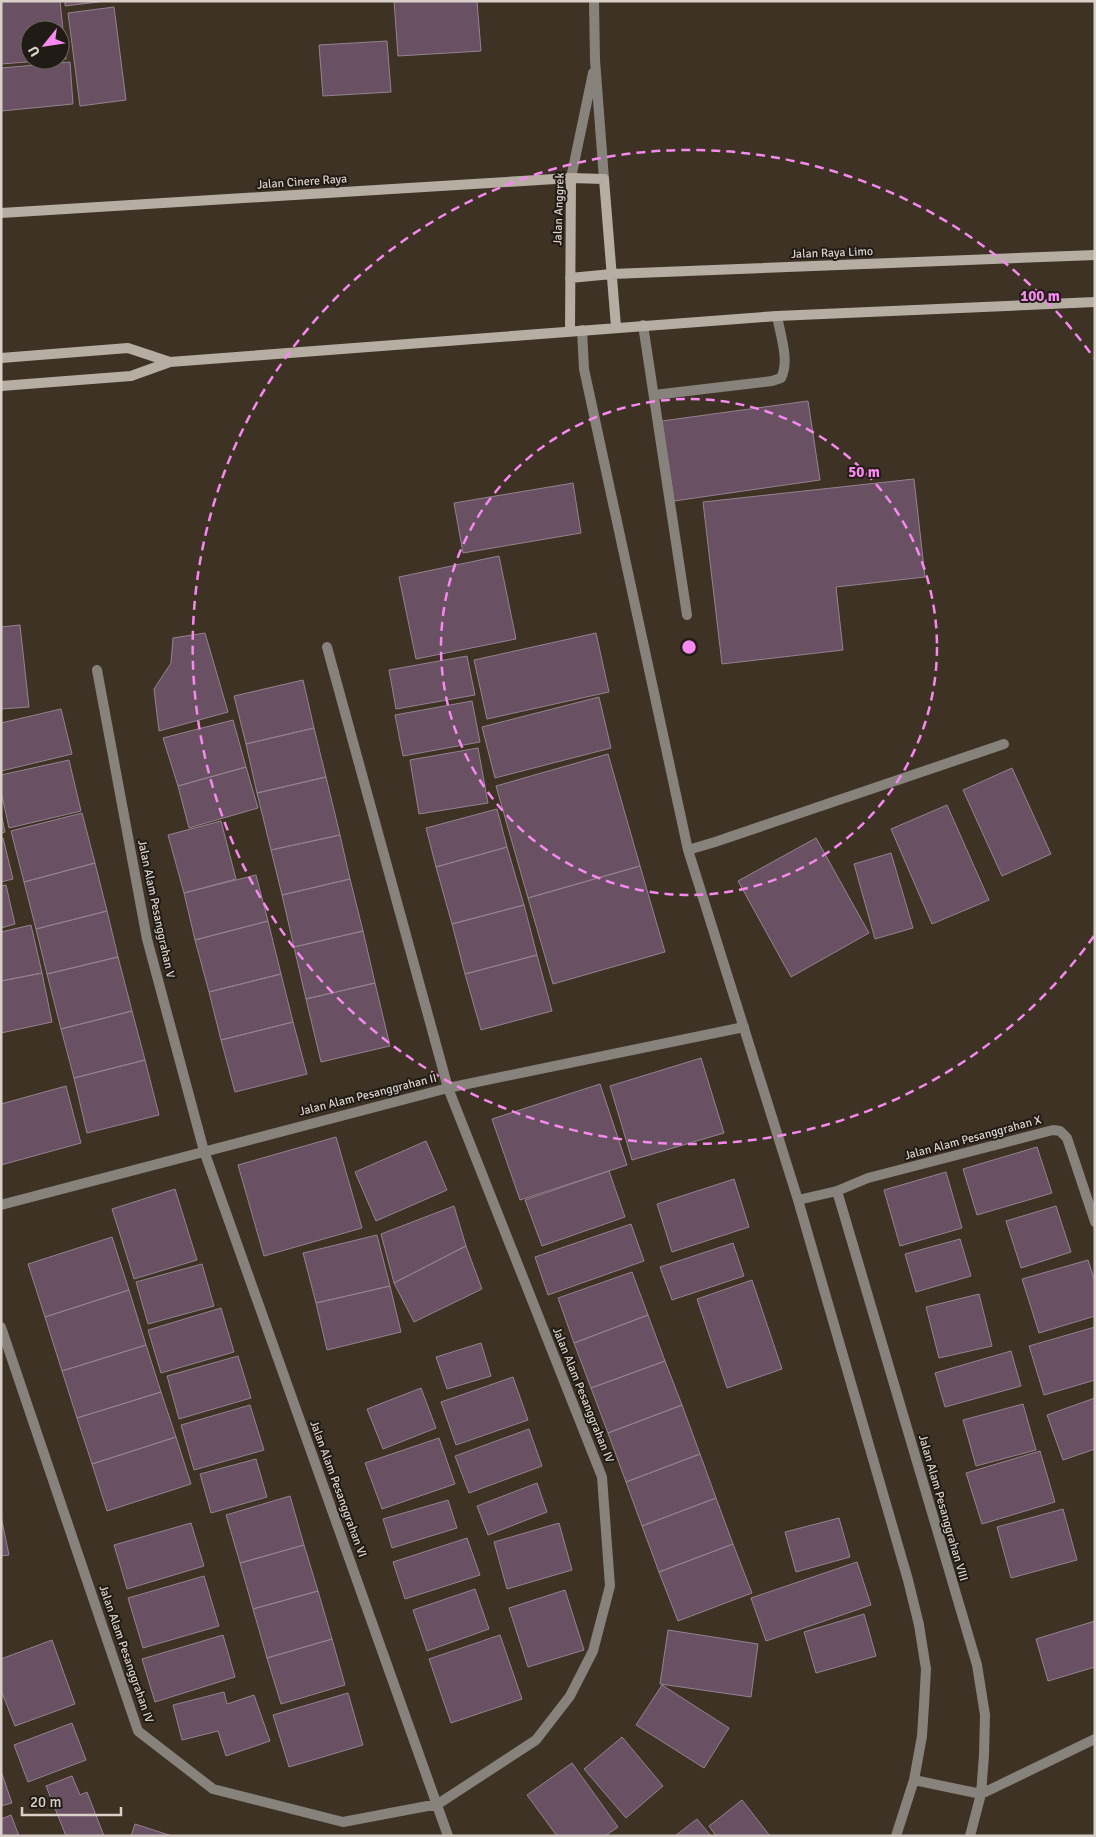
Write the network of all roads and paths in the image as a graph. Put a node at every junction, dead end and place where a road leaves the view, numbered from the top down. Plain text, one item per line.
1 (594, 1) edge
2 (595, 60) junction
3 (571, 178) junction
4 (604, 179) junction
5 (1, 214) edge
6 (1095, 255) edge
7 (612, 274) junction
8 (570, 278) junction
9 (1095, 302) edge
10 (777, 316) junction
11 (643, 325) junction
12 (616, 327) junction
13 (582, 330) junction
14 (570, 331) junction
15 (1, 358) edge
16 (170, 362) junction
17 (1, 386) edge
18 (654, 395) junction
19 (687, 615) dead end
20 (327, 647) dead end
21 (97, 670) dead end
22 (1004, 744) dead end
23 (688, 850) junction
24 (744, 1027) junction
25 (448, 1088) junction
26 (204, 1151) junction
27 (837, 1192) junction
28 (798, 1200) junction
29 (1, 1205) edge
30 (1095, 1222) edge
31 (1, 1326) edge
32 (1095, 1739) edge
33 (914, 1780) junction
34 (981, 1794) junction
35 (438, 1804) junction
36 (448, 1836) edge
37 (896, 1836) edge
38 (970, 1836) edge

1 - 2 street, Jalan Anggrek
2 - 3 street, Jalan Anggrek
2 - 4 street, Jalan Anggrek
3 - 4 main road, Jalan Cinere Raya
3 - 5 main road, Jalan Cinere Raya
3 - 8 main road, Jalan Anggrek
4 - 7 main road, Jalan Anggrek
6 - 7 main road, Jalan Raya Limo
7 - 8 main road, Jalan Raya Limo
7 - 12 main road, Jalan Anggrek
8 - 14 main road, Jalan Anggrek
9 - 10 main road
10 - 11 main road
10 - 18 street
11 - 12 main road
11 - 18 street
12 - 13 main road
13 - 14 main road
13 - 23 street
14 - 16 main road
15 - 16 main road
16 - 17 main road
18 - 19 street
20 - 25 street, Jalan Alam Pesanggrahan IV
21 - 26 street, Jalan Alam Pesanggrahan V
22 - 23 street
23 - 24 street
24 - 25 street, Jalan Alam Pesanggrahan II
24 - 28 street
25 - 26 street, Jalan Alam Pesanggrahan II
25 - 35 street, Jalan Alam Pesanggrahan IV
26 - 29 street, Jalan Alam Pesanggrahan II
26 - 35 street, Jalan Alam Pesanggrahan VI
27 - 28 street, Jalan Alam Pesanggrahan X
27 - 30 street, Jalan Alam Pesanggrahan X
27 - 34 street, Jalan Alam Pesanggrahan VIII
28 - 33 street
31 - 35 street, Jalan Alam Pesanggrahan IV
32 - 34 street
33 - 34 street
33 - 37 street
34 - 38 street, Jalan Alam Pesanggrahan VIII
35 - 36 street, Jalan Alam Pesanggrahan VI

